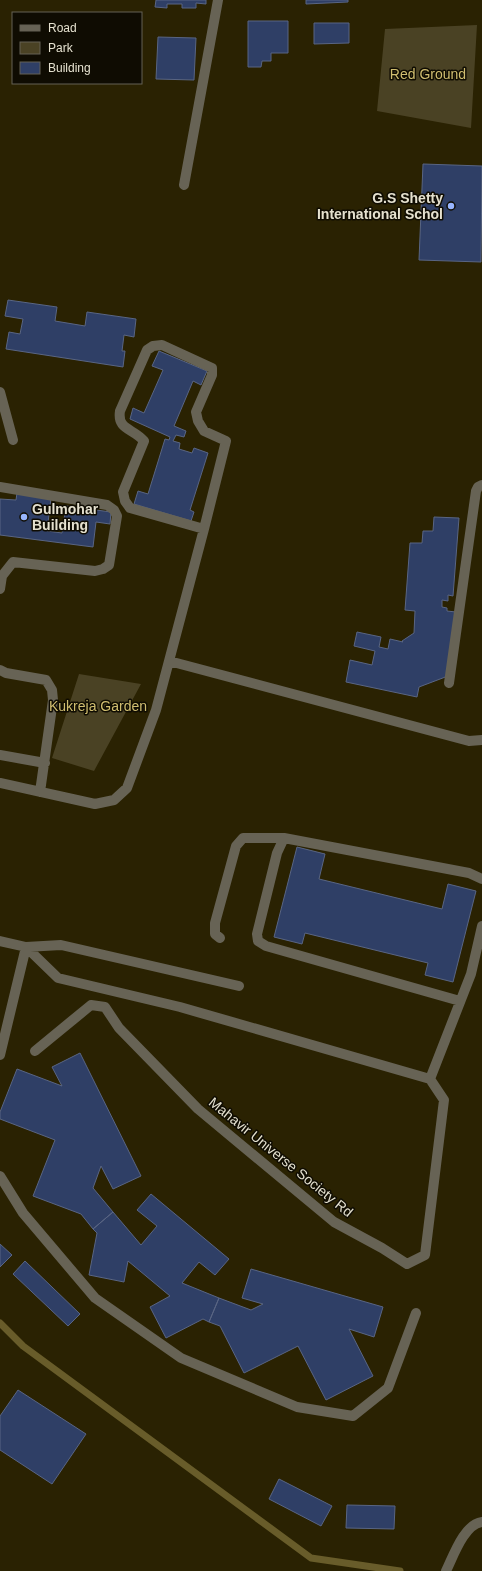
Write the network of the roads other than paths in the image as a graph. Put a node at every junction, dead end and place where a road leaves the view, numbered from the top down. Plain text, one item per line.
1 (218, 0) edge
2 (184, 185) dead end
3 (0, 392) edge
4 (13, 440) dead end
5 (482, 485) edge
6 (0, 487) edge
7 (204, 529) junction
8 (0, 589) edge
9 (169, 661) junction
10 (0, 670) edge
11 (449, 684) dead end
12 (482, 740) edge
13 (0, 755) edge
14 (45, 763) junction
15 (0, 783) edge
16 (40, 792) junction
17 (284, 838) junction
18 (482, 879) edge
19 (482, 926) edge
20 (220, 938) dead end
21 (0, 941) edge
22 (26, 947) junction
23 (239, 986) dead end
24 (460, 1001) junction
25 (35, 1051) dead end
26 (0, 1055) edge
27 (430, 1079) junction
28 (0, 1176) edge
29 (416, 1313) dead end
30 (482, 1522) edge
31 (446, 1571) edge

1 - 2 street
3 - 4 street
5 - 11 street
6 - 8 street
7 - 7 street
7 - 9 street
9 - 12 street
9 - 16 street
10 - 14 street
13 - 14 street
14 - 16 street
15 - 16 street
17 - 18 street
17 - 20 street
17 - 24 street
19 - 24 street
21 - 22 street
22 - 23 street
22 - 26 street
22 - 27 street
24 - 27 street
25 - 27 street, Mahavir Universe Society Rd
28 - 29 street
30 - 31 street

